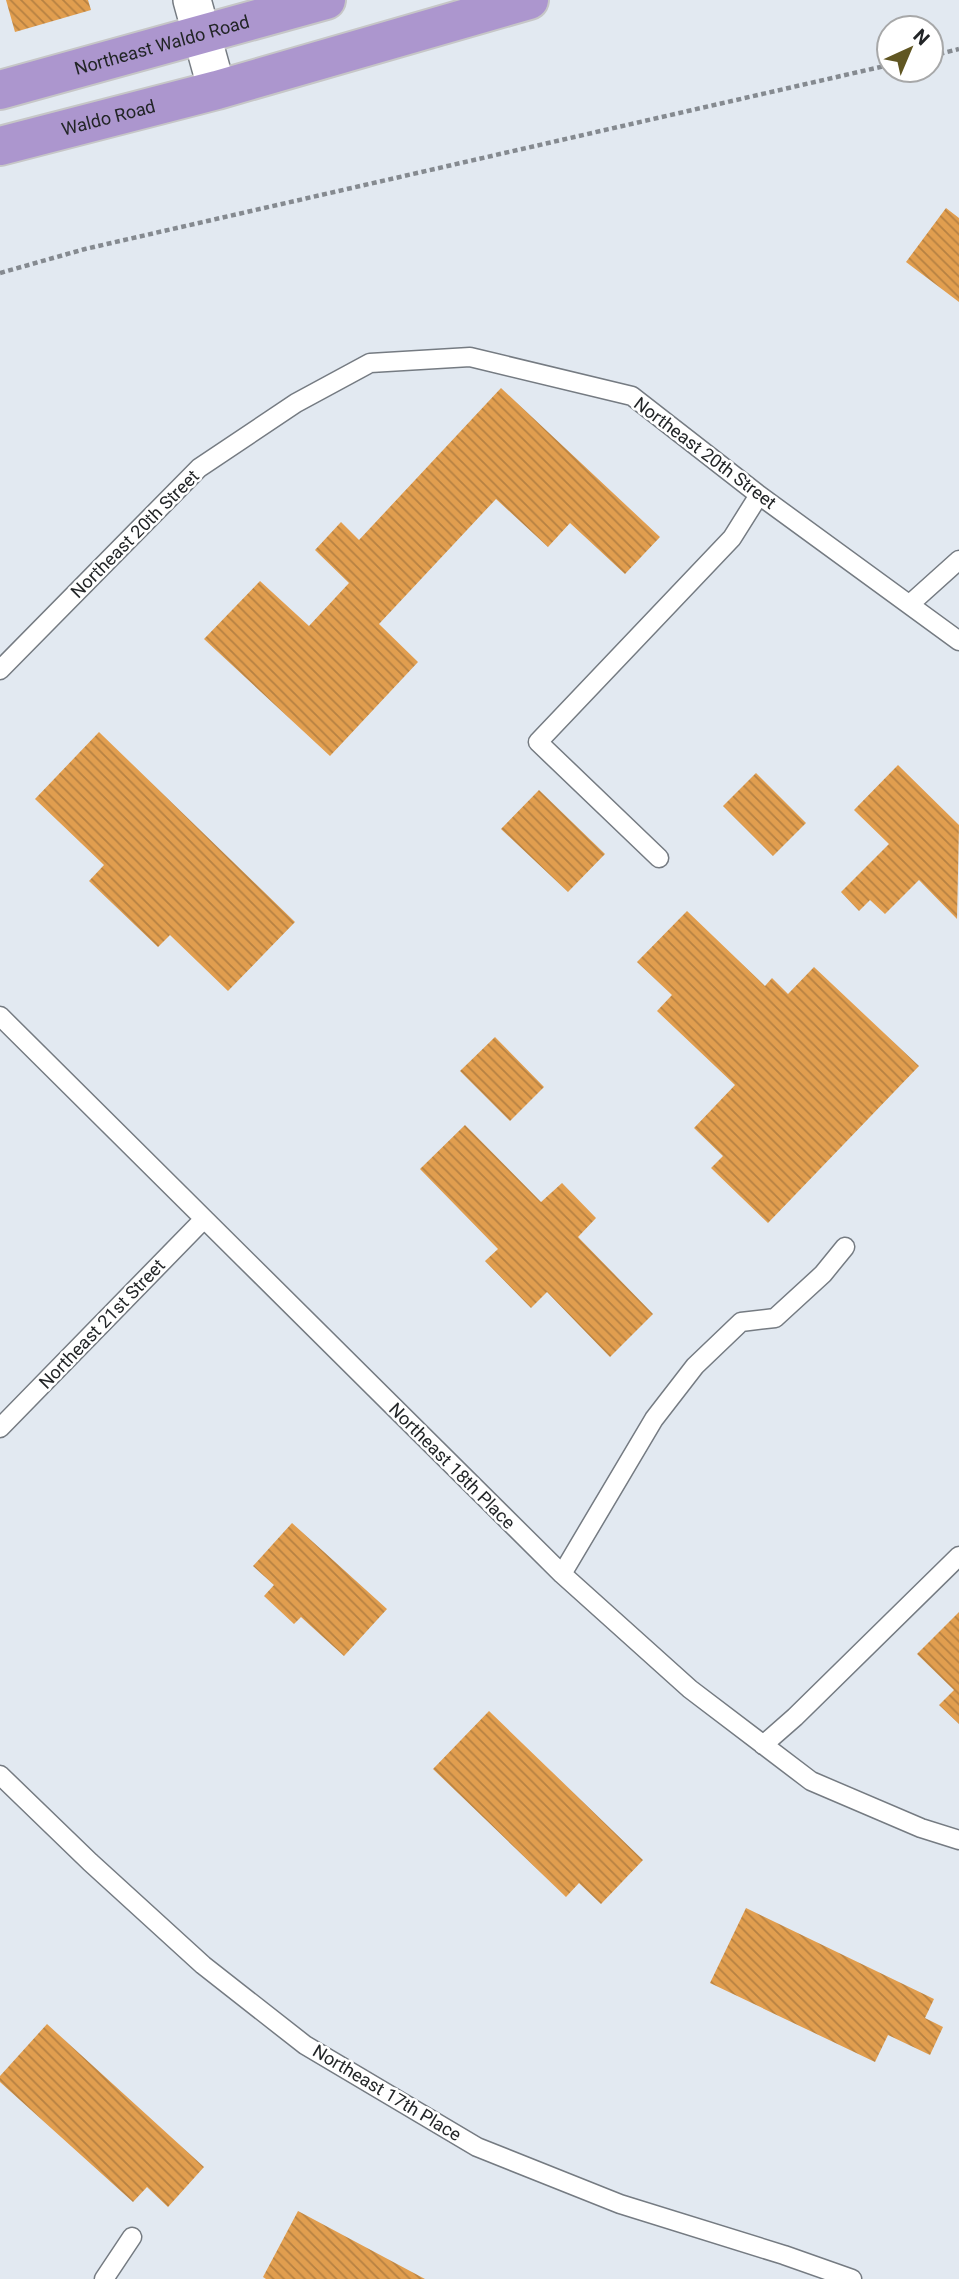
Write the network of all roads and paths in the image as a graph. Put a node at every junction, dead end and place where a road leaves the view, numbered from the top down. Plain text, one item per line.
1 (326, 0) edge
2 (529, 0) edge
3 (197, 18) edge
4 (875, 68) edge
5 (0, 90) edge
6 (217, 90) junction
7 (0, 145) edge
8 (0, 273) edge
9 (759, 495) junction
10 (959, 560) edge
11 (911, 604) junction
12 (959, 641) edge
13 (0, 670) edge
14 (659, 858) dead end
15 (0, 1016) edge
16 (203, 1220) junction
17 (845, 1247) dead end
18 (0, 1428) edge
19 (959, 1556) edge
20 (562, 1574) junction
21 (763, 1745) junction
22 (0, 1775) edge
23 (959, 1840) edge
24 (132, 2237) dead end
25 (104, 2279) edge
26 (852, 2279) edge

1 - 3 highway, Northeast Waldo Road
2 - 6 highway
3 - 5 highway, Northeast Waldo Road
3 - 6 street
4 - 8 path
6 - 7 highway, Waldo Road
9 - 11 lane, Northeast 20th Street
9 - 13 lane, Northeast 20th Street
9 - 14 lane
10 - 11 lane
11 - 12 lane, Northeast 20th Street
15 - 16 lane, Northeast 18th Place
16 - 18 lane, Northeast 21st Street
16 - 20 lane, Northeast 18th Place
17 - 20 lane
19 - 21 lane
20 - 21 lane, Northeast 18th Place
21 - 23 lane, Northeast 18th Place
22 - 26 lane, Northeast 17th Place
24 - 25 lane

